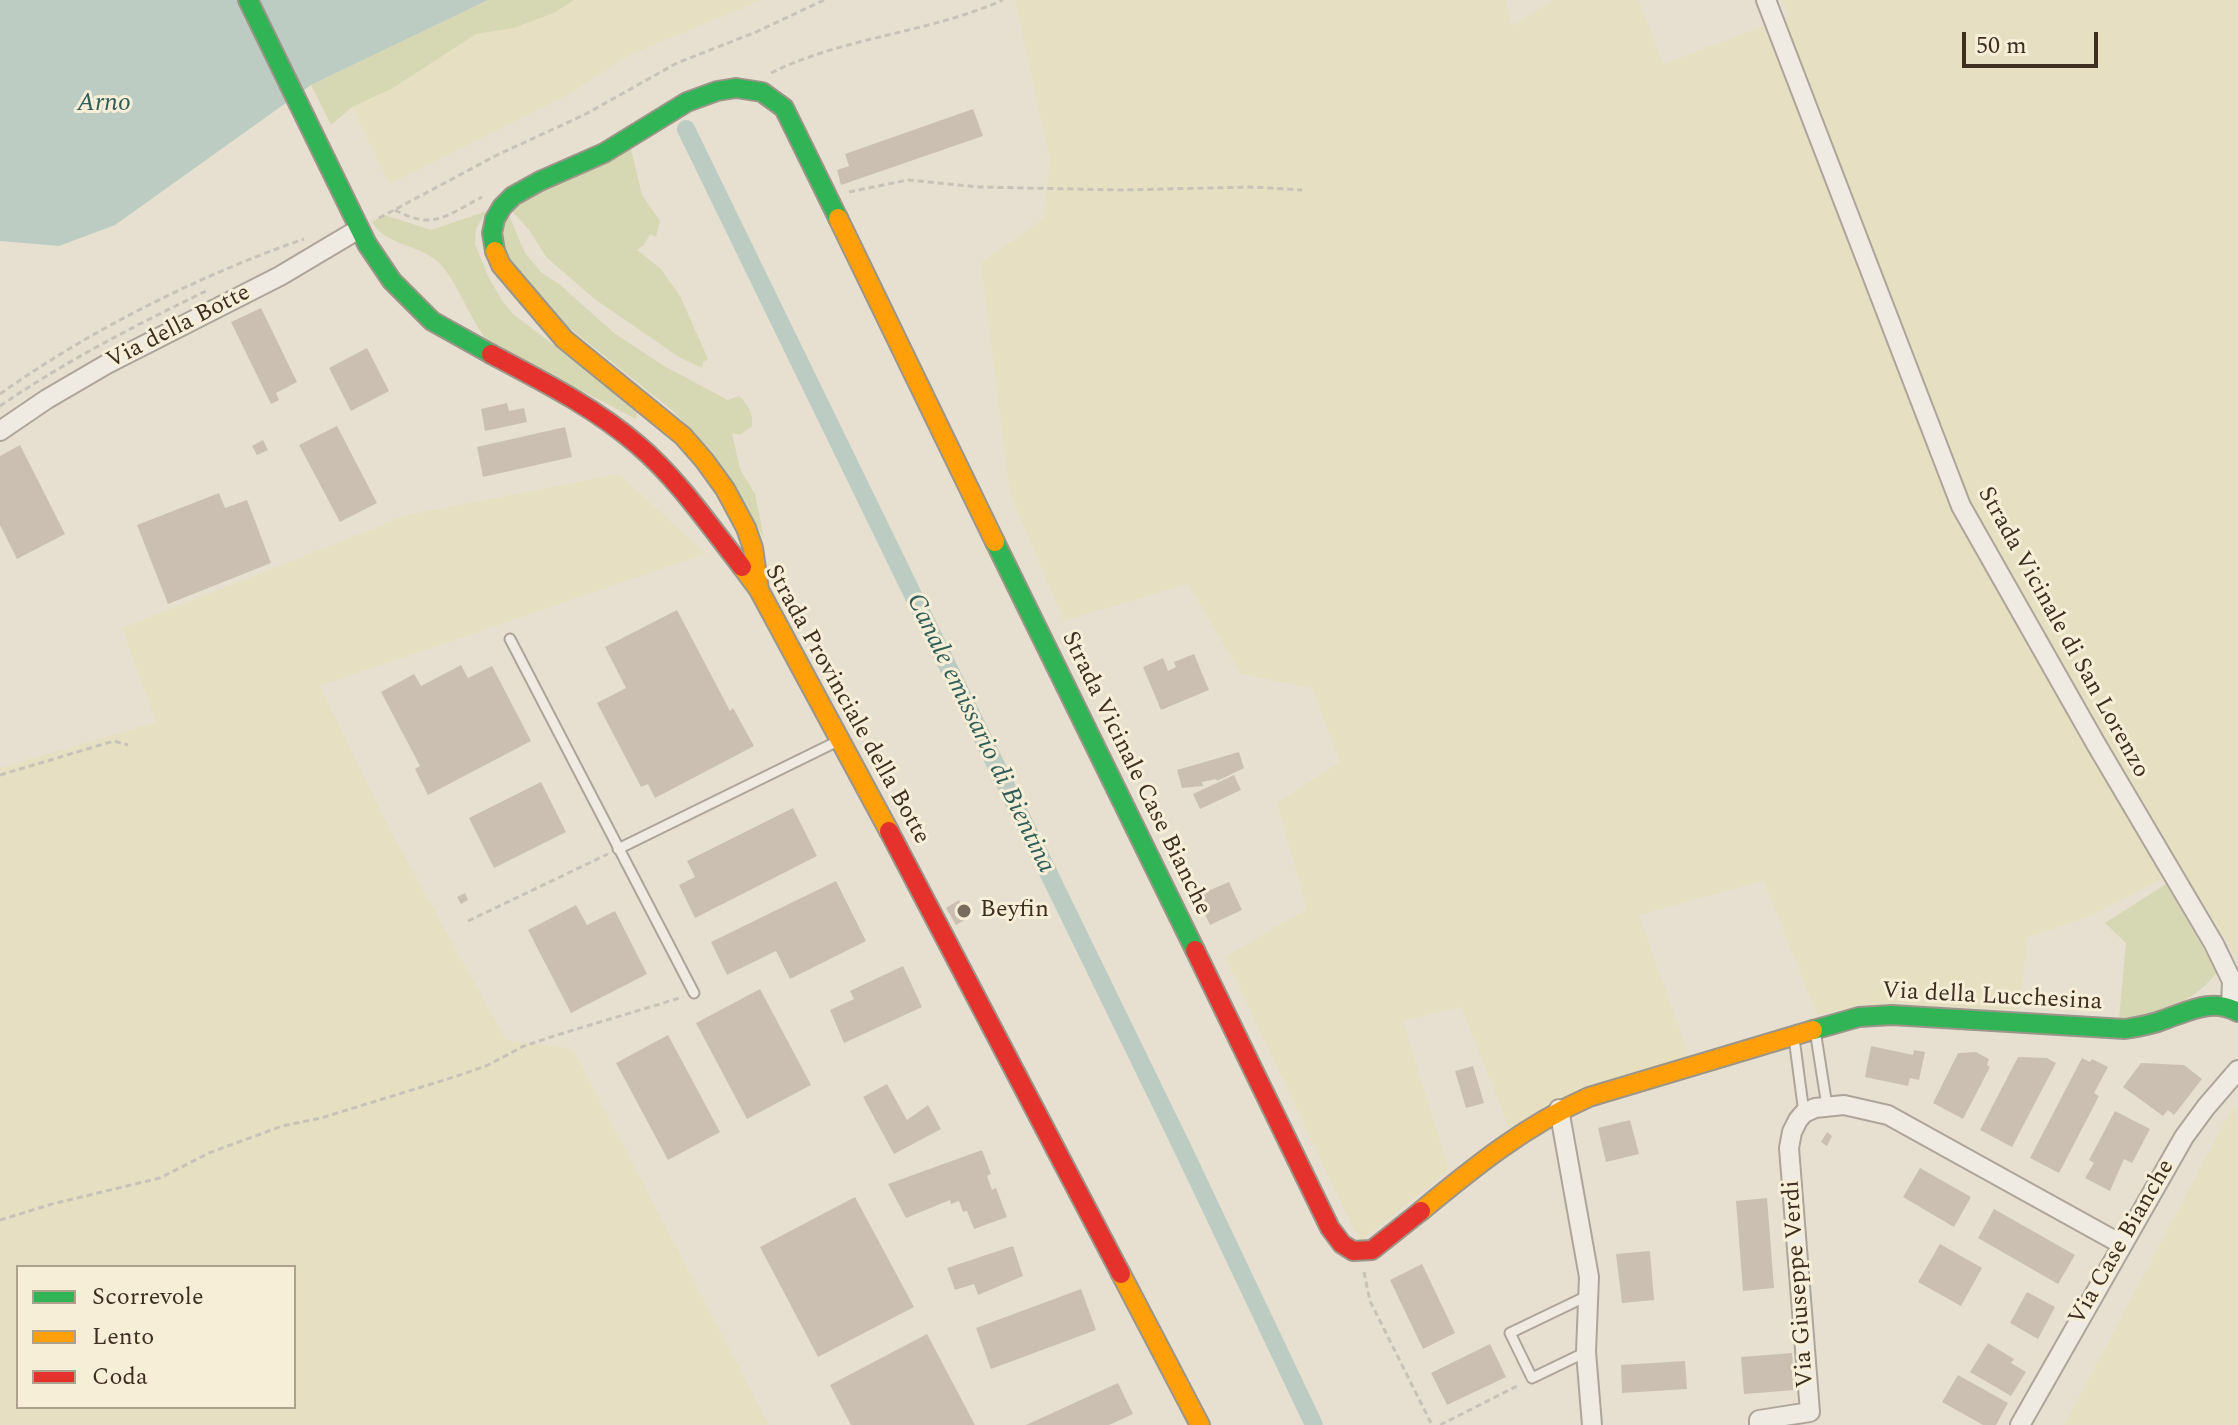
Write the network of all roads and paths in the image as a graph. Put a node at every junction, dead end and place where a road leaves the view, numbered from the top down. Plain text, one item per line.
1 (248, 0) edge
2 (824, 0) edge
3 (1003, 0) edge
4 (1766, 0) edge
5 (762, 90) junction
6 (1302, 190) dead end
7 (825, 192) junction
8 (484, 196) dead end
9 (394, 209) junction
10 (359, 229) junction
11 (317, 237) dead end
12 (0, 394) edge
13 (0, 431) edge
14 (759, 590) junction
15 (510, 639) dead end
16 (841, 739) junction
17 (128, 745) dead end
18 (0, 775) edge
19 (618, 849) junction
20 (468, 921) dead end
21 (694, 993) joint
22 (2235, 1010) edge
23 (1815, 1029) junction
24 (1793, 1035) junction
25 (2238, 1070) edge
26 (1827, 1106) junction
27 (1559, 1109) junction
28 (1804, 1113) junction
29 (0, 1220) edge
30 (2121, 1244) junction
31 (1361, 1253) junction
32 (1590, 1294) junction
33 (1586, 1352) junction
34 (1532, 1378) junction
35 (1200, 1425) edge
36 (1432, 1425) edge
37 (1440, 1425) edge
38 (1592, 1425) edge
39 (1759, 1425) edge
40 (2020, 1425) edge

1 - 10 street, Strada Provinciale della Botte
2 - 9 path
3 - 5 path
4 - 22 street, Strada Vicinale di San Lorenzo
5 - 7 street, Strada Vicinale Case Bianche
5 - 14 street
6 - 7 path
7 - 31 street, Strada Vicinale Case Bianche
8 - 9 path
9 - 10 path
10 - 13 street, Via della Botte
10 - 14 street, Strada Provinciale della Botte
11 - 12 path
14 - 16 street, Strada Provinciale della Botte
15 - 19 lane
16 - 19 lane
16 - 35 street, Strada Provinciale della Botte
17 - 18 path
19 - 20 path
19 - 21 lane
21 - 29 path
22 - 23 street, Via della Lucchesina
23 - 24 street, Via della Lucchesina
23 - 26 lane
24 - 27 street, Via della Lucchesina
24 - 28 lane
25 - 30 street, Via Case Bianche
26 - 28 street
26 - 30 street
27 - 31 street
27 - 32 street
28 - 39 street, Via Giuseppe Verdi
30 - 40 street, Via Case Bianche
31 - 36 path
32 - 33 street
32 - 34 lane
33 - 34 lane
33 - 38 street
34 - 37 path

